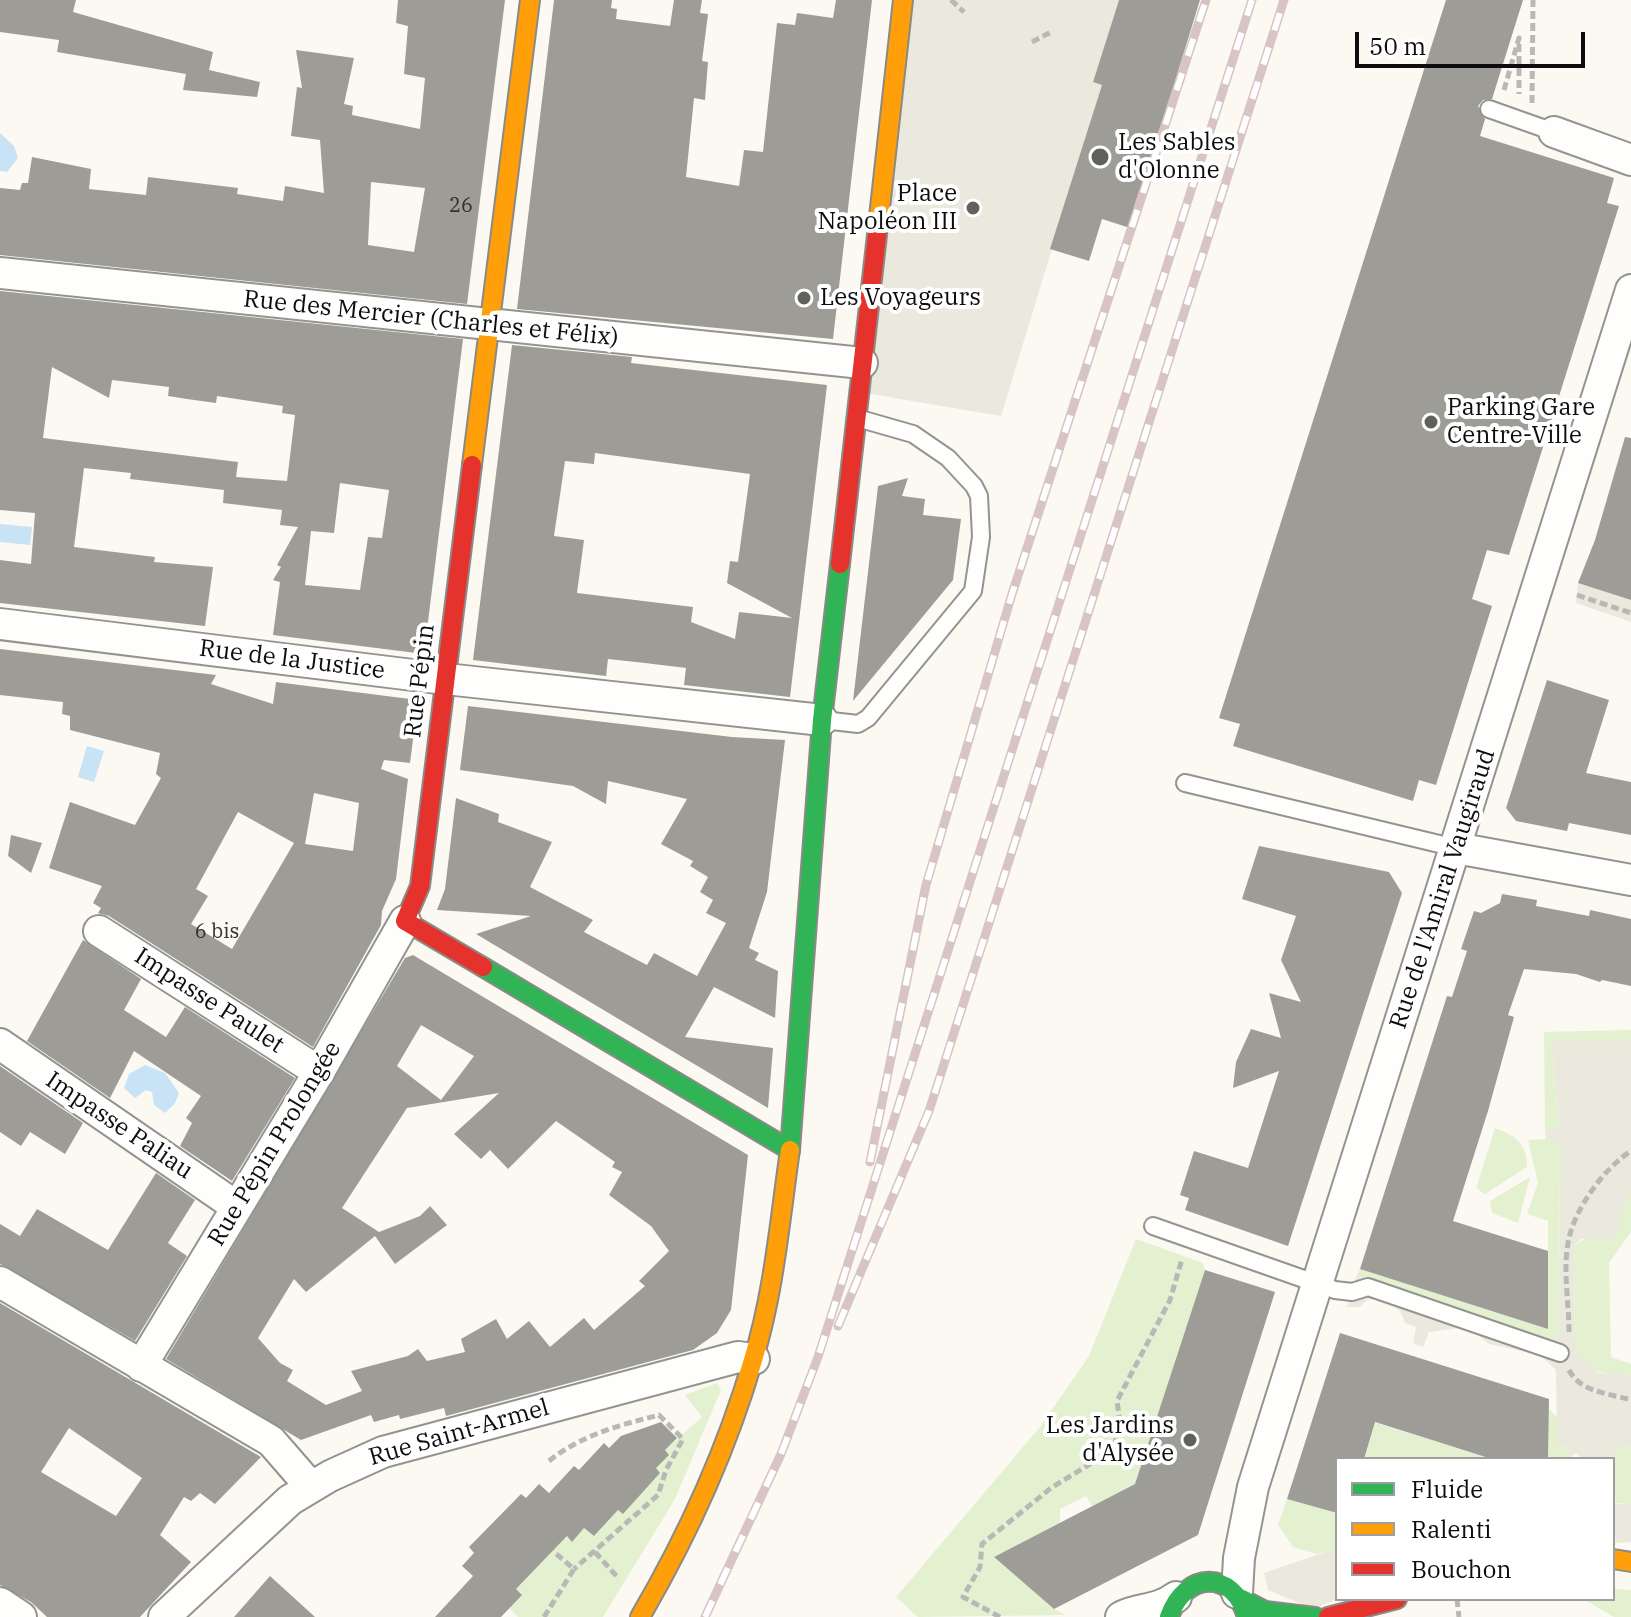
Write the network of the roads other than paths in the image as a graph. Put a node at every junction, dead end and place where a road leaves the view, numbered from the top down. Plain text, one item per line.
1 (530, 0) edge
2 (903, 0) edge
3 (1489, 109) dead end
4 (1543, 128) joint
5 (1631, 160) edge
6 (0, 273) edge
7 (1631, 290) edge
8 (488, 325) junction
9 (862, 363) junction
10 (856, 417) junction
11 (0, 624) edge
12 (445, 679) junction
13 (822, 720) junction
14 (1185, 783) dead end
15 (1456, 848) junction
16 (1631, 880) edge
17 (405, 921) junction
18 (99, 931) dead end
19 (0, 1044) edge
20 (319, 1072) junction
21 (790, 1150) junction
22 (237, 1207) junction
23 (1153, 1226) dead end
24 (0, 1282) edge
25 (1317, 1284) junction
26 (1560, 1353) road end
27 (754, 1359) junction
28 (141, 1366) junction
29 (311, 1487) junction
30 (1253, 1487) junction
31 (1178, 1600) edge
32 (1391, 1601) edge
33 (0, 1603) edge
34 (1242, 1603) edge
35 (1347, 1616) edge
36 (21, 1617) edge
37 (164, 1617) edge
38 (640, 1617) edge
39 (1121, 1617) edge
40 (1315, 1617) edge
41 (1328, 1617) edge

1 - 8 street, Rue Pépin
2 - 9 street
3 - 4 lane
4 - 5 street
6 - 8 street, Rue des Mercier (Charles et Félix)
7 - 15 street, Rue de l'Amiral Vaugiraud
8 - 9 street, Rue des Mercier (Charles et Félix)
8 - 12 street, Rue Pépin
9 - 10 street
10 - 13 street
10 - 13 lane
11 - 12 street, Rue de la Justice
12 - 13 street, Rue de la Justice
12 - 17 street, Rue Pépin
13 - 21 street
14 - 15 lane
15 - 16 street
15 - 25 street, Rue de l'Amiral Vaugiraud
17 - 20 street, Rue Pépin Prolongée
17 - 21 street
18 - 20 street, Impasse Paulet
19 - 22 street, Impasse Paliau
20 - 22 street, Rue Pépin Prolongée
21 - 27 street
22 - 28 street, Rue Pépin Prolongée
23 - 25 lane
24 - 28 street
25 - 26 lane
25 - 30 street, Rue de l'Amiral Vaugiraud
27 - 29 street, Rue Saint-Armel
27 - 38 street
28 - 29 street
29 - 37 street, Rue Saint-Armel
30 - 31 street, Rue de l'Amiral Vaugiraud
30 - 34 street, Rue de l'Amiral Vaugiraud
31 - 34 street
31 - 39 street
32 - 35 street
33 - 36 street
34 - 40 street
35 - 41 street

